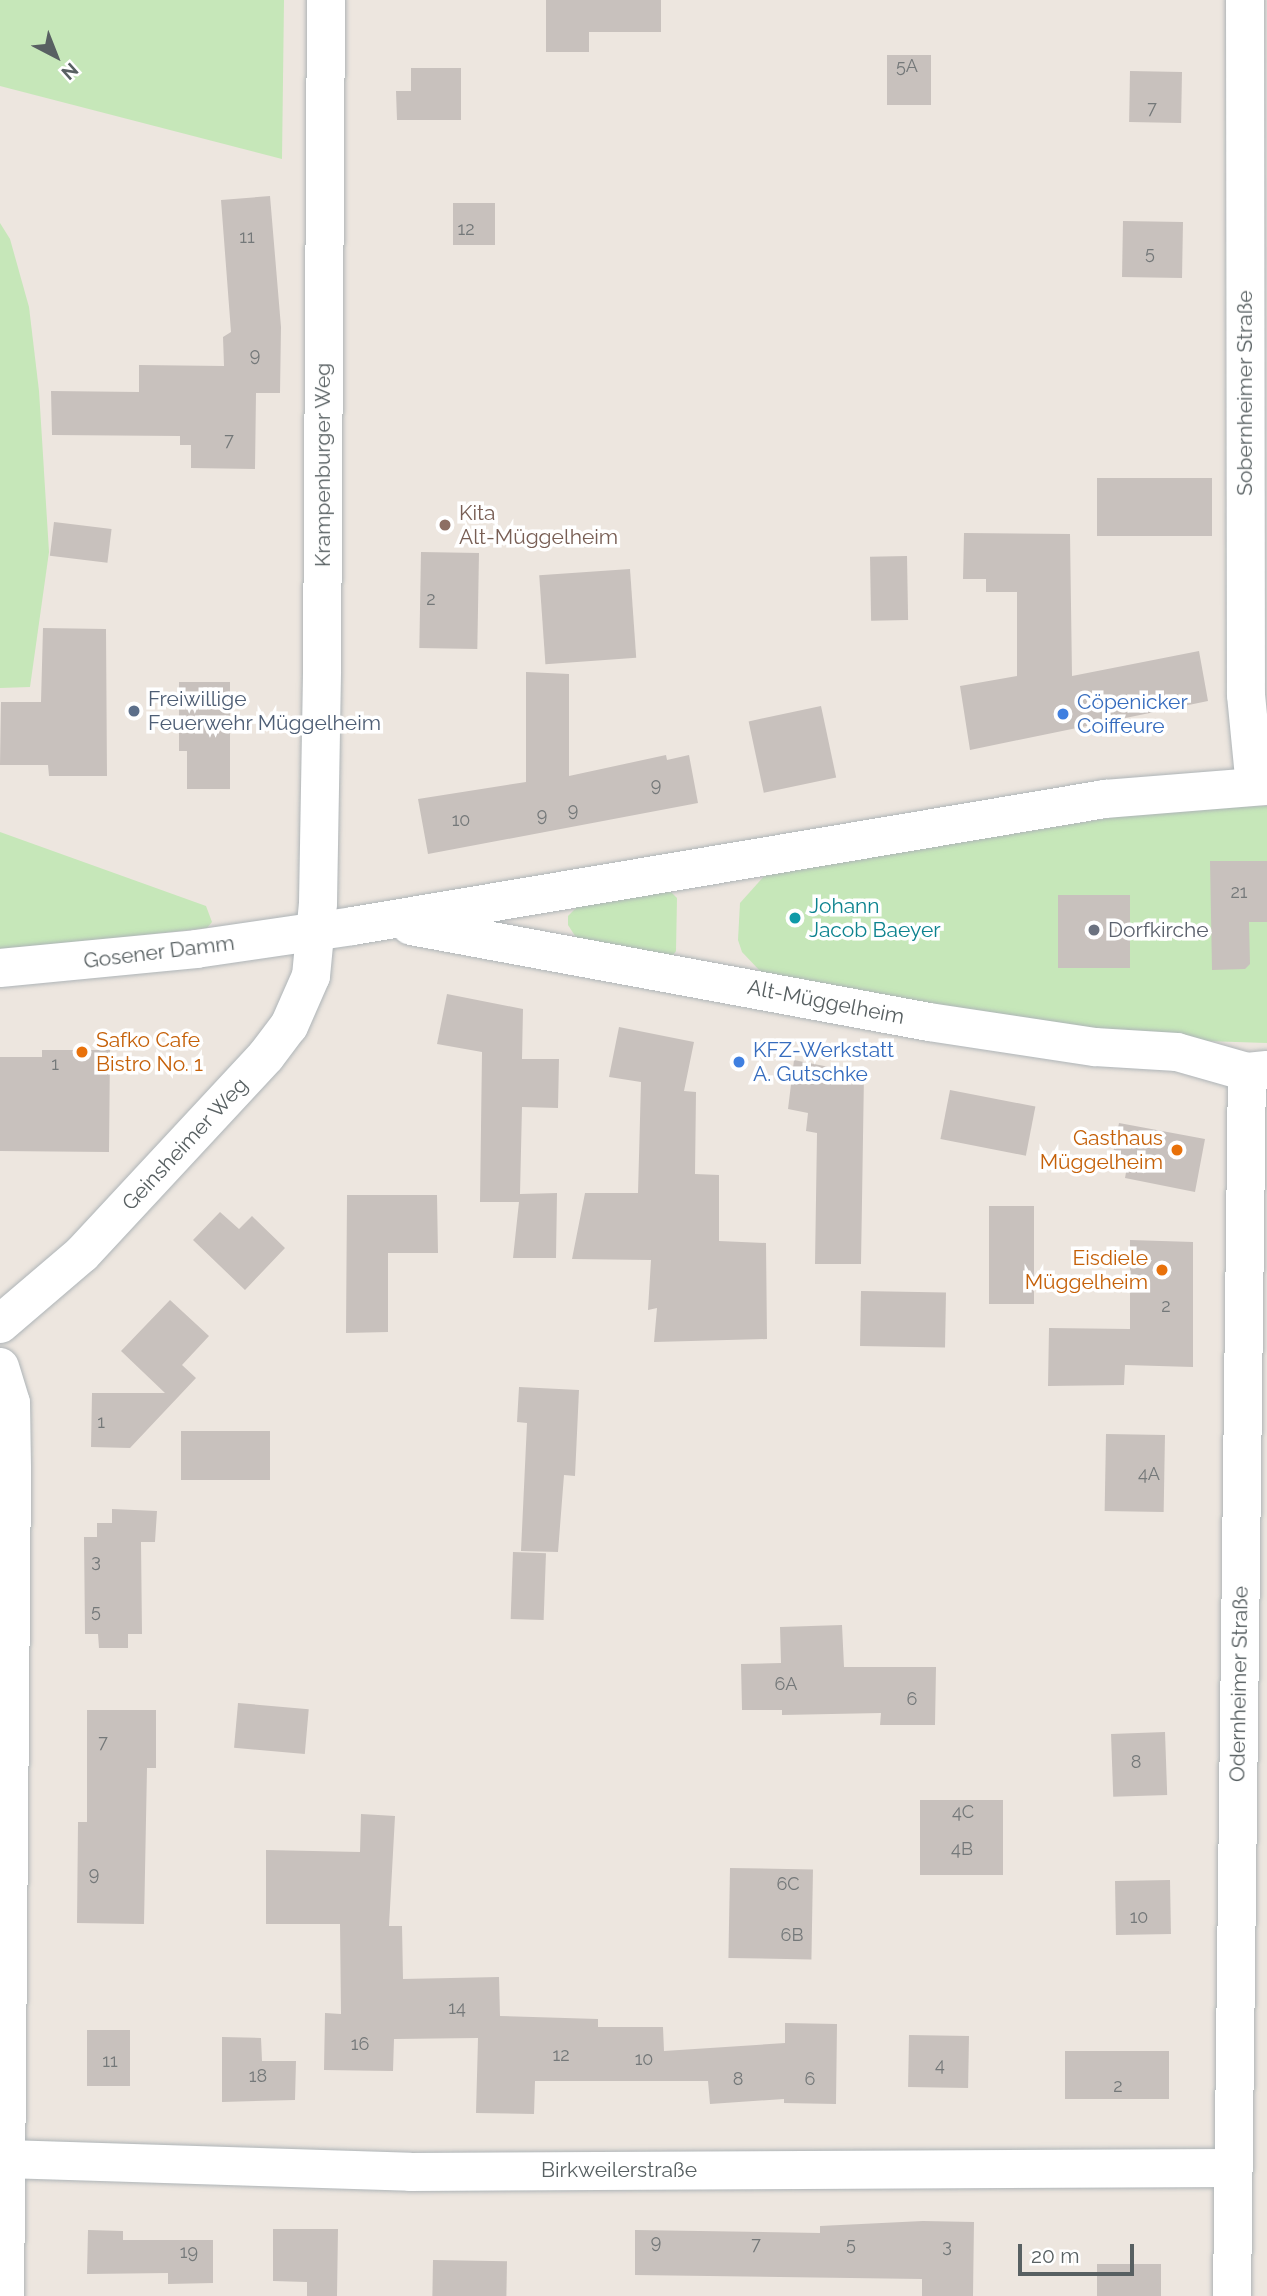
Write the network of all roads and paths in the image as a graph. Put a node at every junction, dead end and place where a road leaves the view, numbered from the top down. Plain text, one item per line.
1 (326, 0) edge
2 (1245, 0) edge
3 (1261, 786) edge
4 (385, 921) junction
5 (317, 931) junction
6 (0, 968) edge
7 (1257, 1071) edge
8 (0, 1324) edge
9 (0, 1367) edge
10 (6, 2159) junction
11 (1231, 2168) junction
12 (5, 2296) edge
13 (1232, 2296) edge

1 - 5 street, Krampenburger Weg
2 - 3 street, Sobernheimer Straße
3 - 4 street, Alt-Müggelheim
4 - 5 street, Alt-Müggelheim
4 - 7 street, Alt-Müggelheim
5 - 6 street, Gosener Damm
5 - 8 street, Geinsheimer Weg
7 - 11 street, Odernheimer Straße
9 - 10 street
10 - 11 street, Birkweilerstraße
10 - 12 street
11 - 13 street, Odernheimer Straße

